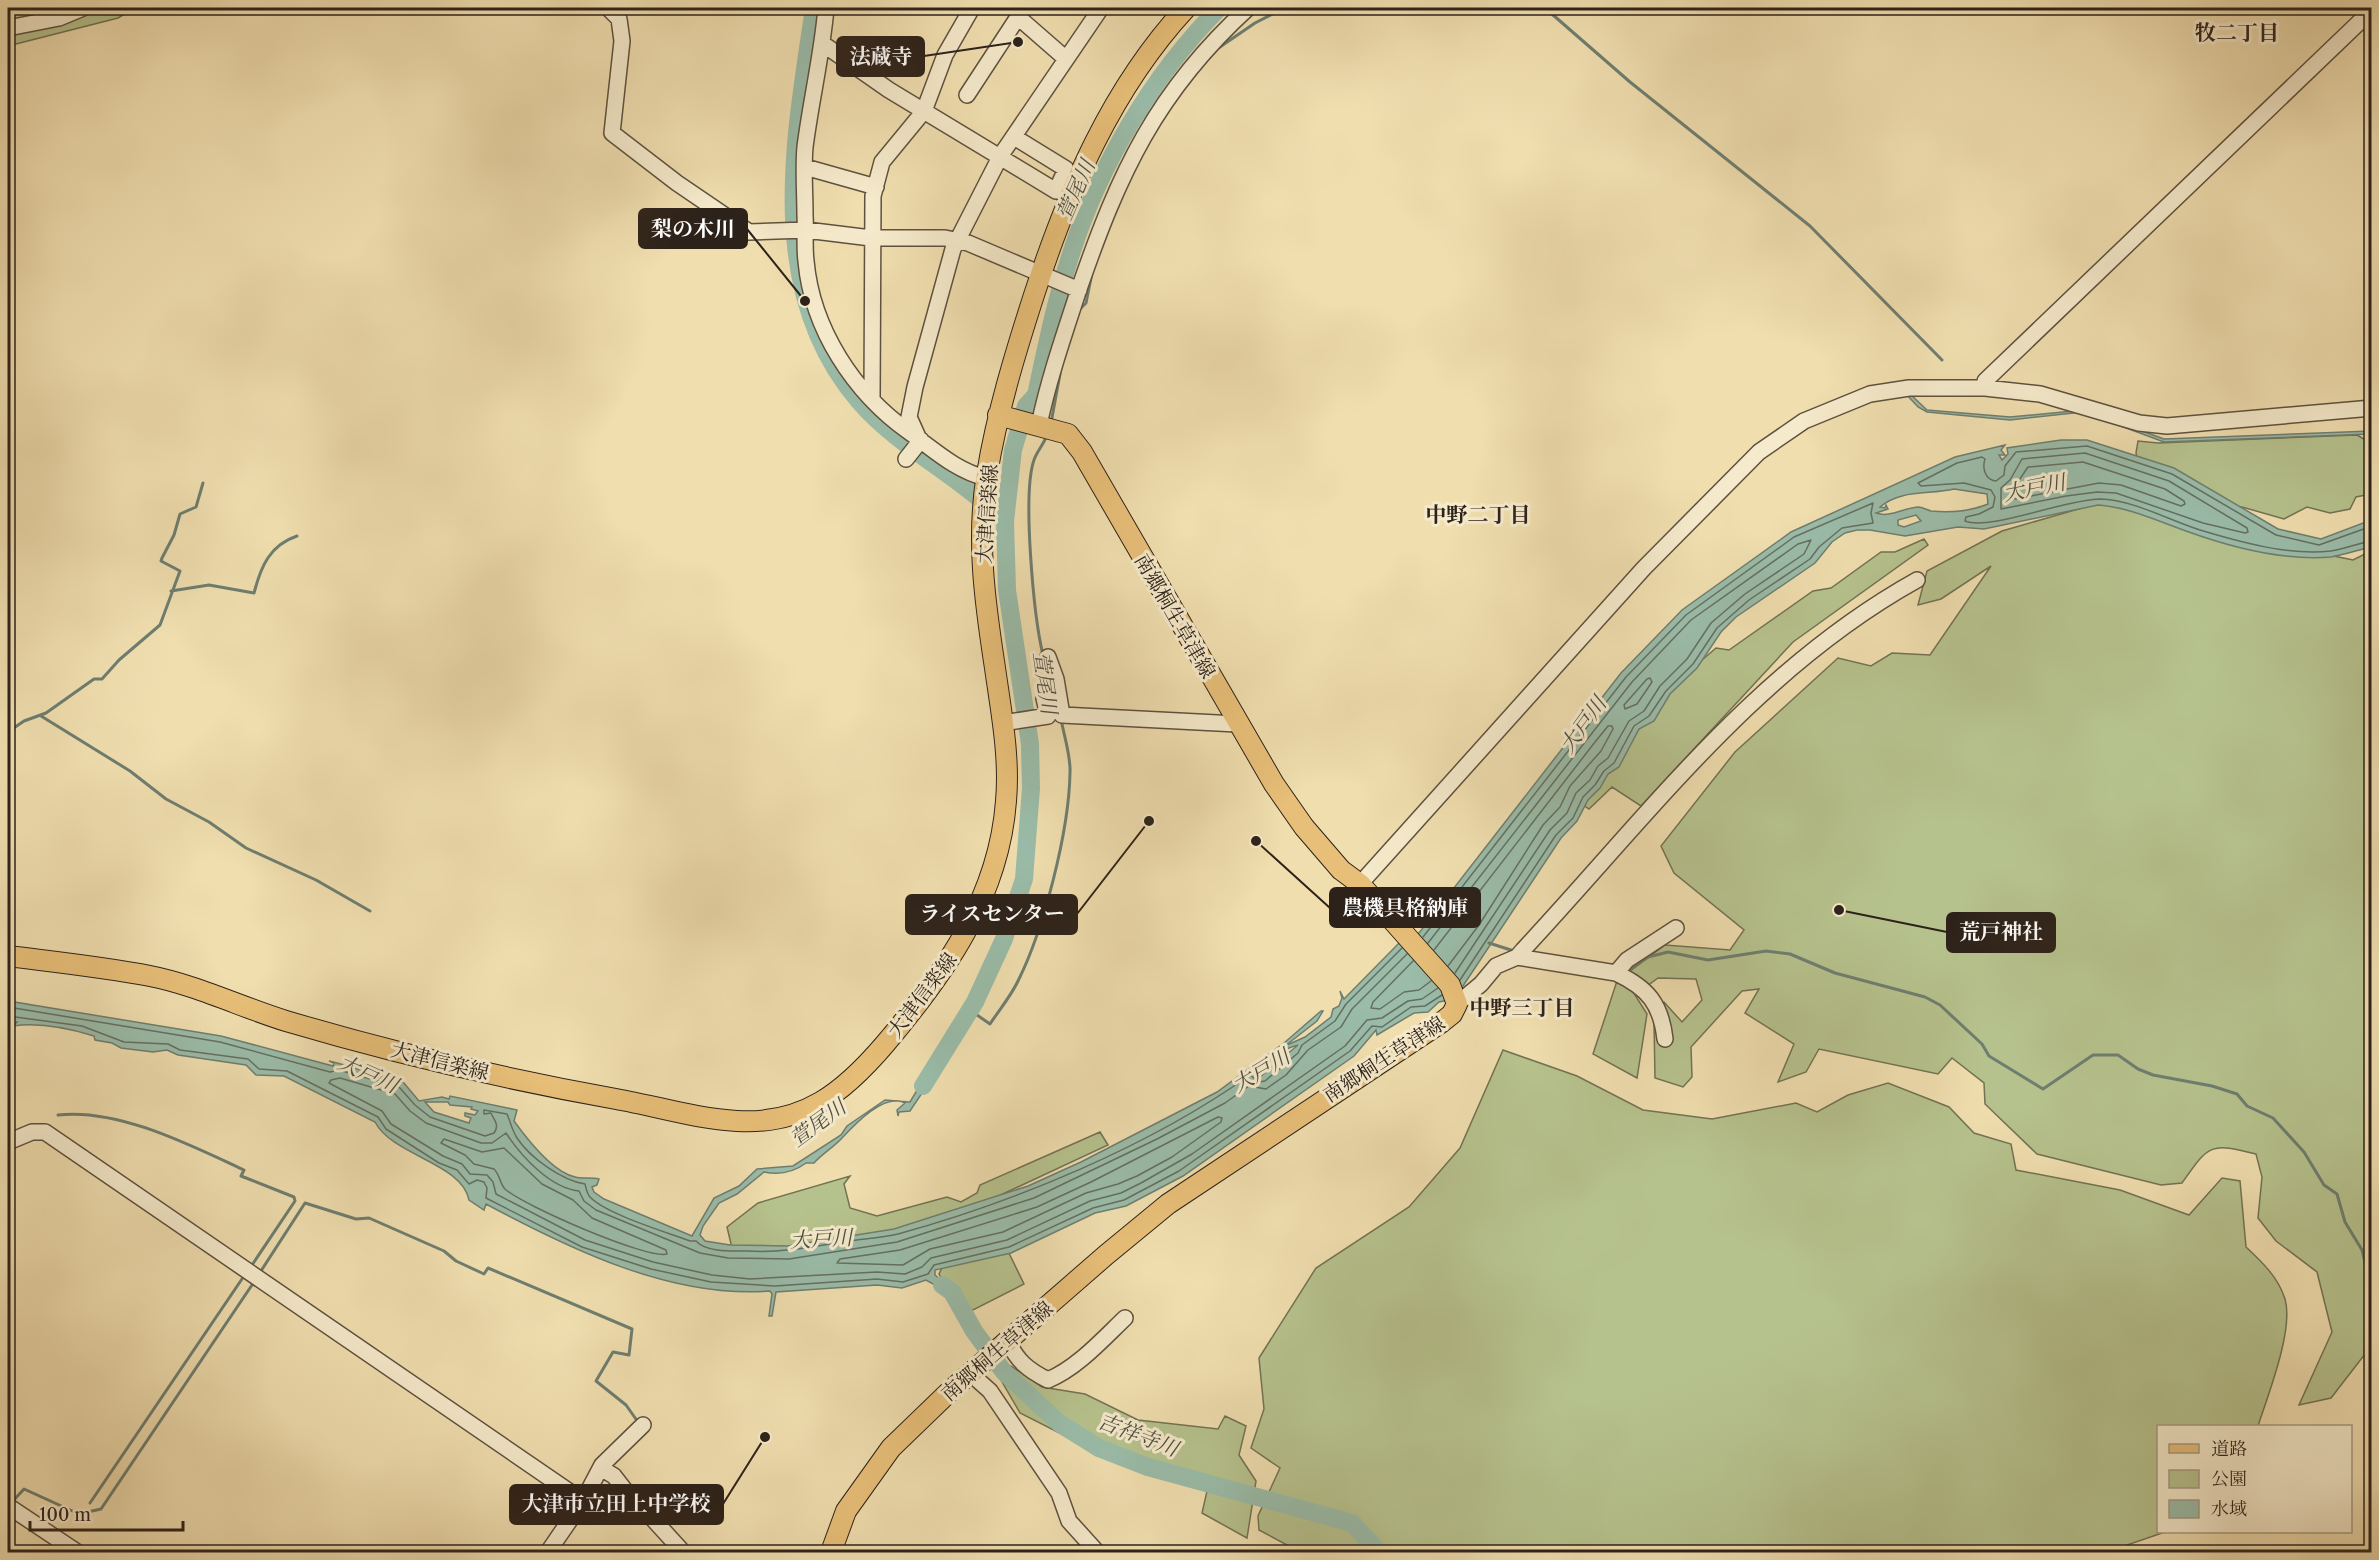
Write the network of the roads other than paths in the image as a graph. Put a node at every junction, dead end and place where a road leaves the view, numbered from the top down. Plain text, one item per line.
1 (83, 8) edge
2 (608, 8) edge
3 (826, 8) edge
4 (972, 8) edge
5 (1101, 8) edge
6 (1186, 8) edge
7 (1248, 8) edge
8 (2372, 10) edge
9 (8, 28) edge
10 (822, 40) junction
11 (1065, 58) junction
12 (967, 95) dead end
13 (924, 111) junction
14 (1014, 137) junction
15 (1001, 155) junction
16 (805, 167) junction
17 (1067, 184) junction
18 (876, 187) junction
19 (803, 230) junction
20 (871, 238) junction
21 (958, 241) junction
22 (1044, 277) junction
23 (1079, 290) junction
24 (1985, 388) junction
25 (872, 399) junction
26 (2372, 408) edge
27 (1001, 416) junction
28 (1037, 424) junction
29 (920, 440) junction
30 (906, 459) dead end
31 (985, 485) junction
32 (1917, 580) dead end
33 (1048, 657) dead end
34 (1044, 698) dead end
35 (1007, 722) junction
36 (1237, 724) junction
37 (1360, 884) junction
38 (1676, 928) dead end
39 (1520, 954) junction
40 (8, 956) edge
41 (1616, 973) junction
42 (1456, 1000) junction
43 (1665, 1039) dead end
44 (8, 1142) edge
45 (1125, 1318) dead end
46 (1007, 1342) junction
47 (971, 1374) junction
48 (643, 1425) dead end
49 (602, 1468) junction
50 (583, 1501) junction
51 (8, 1506) edge
52 (76, 1552) edge
53 (548, 1552) edge
54 (683, 1552) edge
55 (831, 1552) edge
56 (1097, 1552) edge

1 - 9 street
2 - 19 street
3 - 10 street
4 - 13 street
5 - 11 street
6 - 17 main road, 大津信楽線
7 - 23 street
8 - 24 street
10 - 13 street
10 - 16 street
11 - 12 street
11 - 14 street
13 - 15 street
13 - 18 street
14 - 15 street
14 - 17 street
15 - 17 street
15 - 21 street
16 - 18 street
16 - 19 street
17 - 22 main road, 大津信楽線
18 - 20 street
19 - 20 street
19 - 25 street
20 - 21 street
20 - 25 street
21 - 22 street
21 - 29 street
22 - 23 street
22 - 27 main road, 大津信楽線
23 - 28 street
24 - 26 street
24 - 37 street
25 - 29 street
27 - 28 main road, 南郷桐生草津線
27 - 31 main road, 大津信楽線
28 - 36 main road, 南郷桐生草津線
29 - 30 street
29 - 31 street
31 - 35 main road, 大津信楽線
32 - 39 street
33 - 36 street
34 - 35 street
35 - 40 main road, 大津信楽線
36 - 37 main road, 南郷桐生草津線
37 - 42 main road, 南郷桐生草津線
38 - 41 street
39 - 41 street
39 - 42 street
41 - 43 street
42 - 46 main road, 南郷桐生草津線
44 - 50 street
45 - 46 street
46 - 47 main road, 南郷桐生草津線
47 - 55 main road, 南郷桐生草津線
47 - 56 street
48 - 49 street
49 - 50 street
49 - 54 street
50 - 53 street
51 - 52 street

